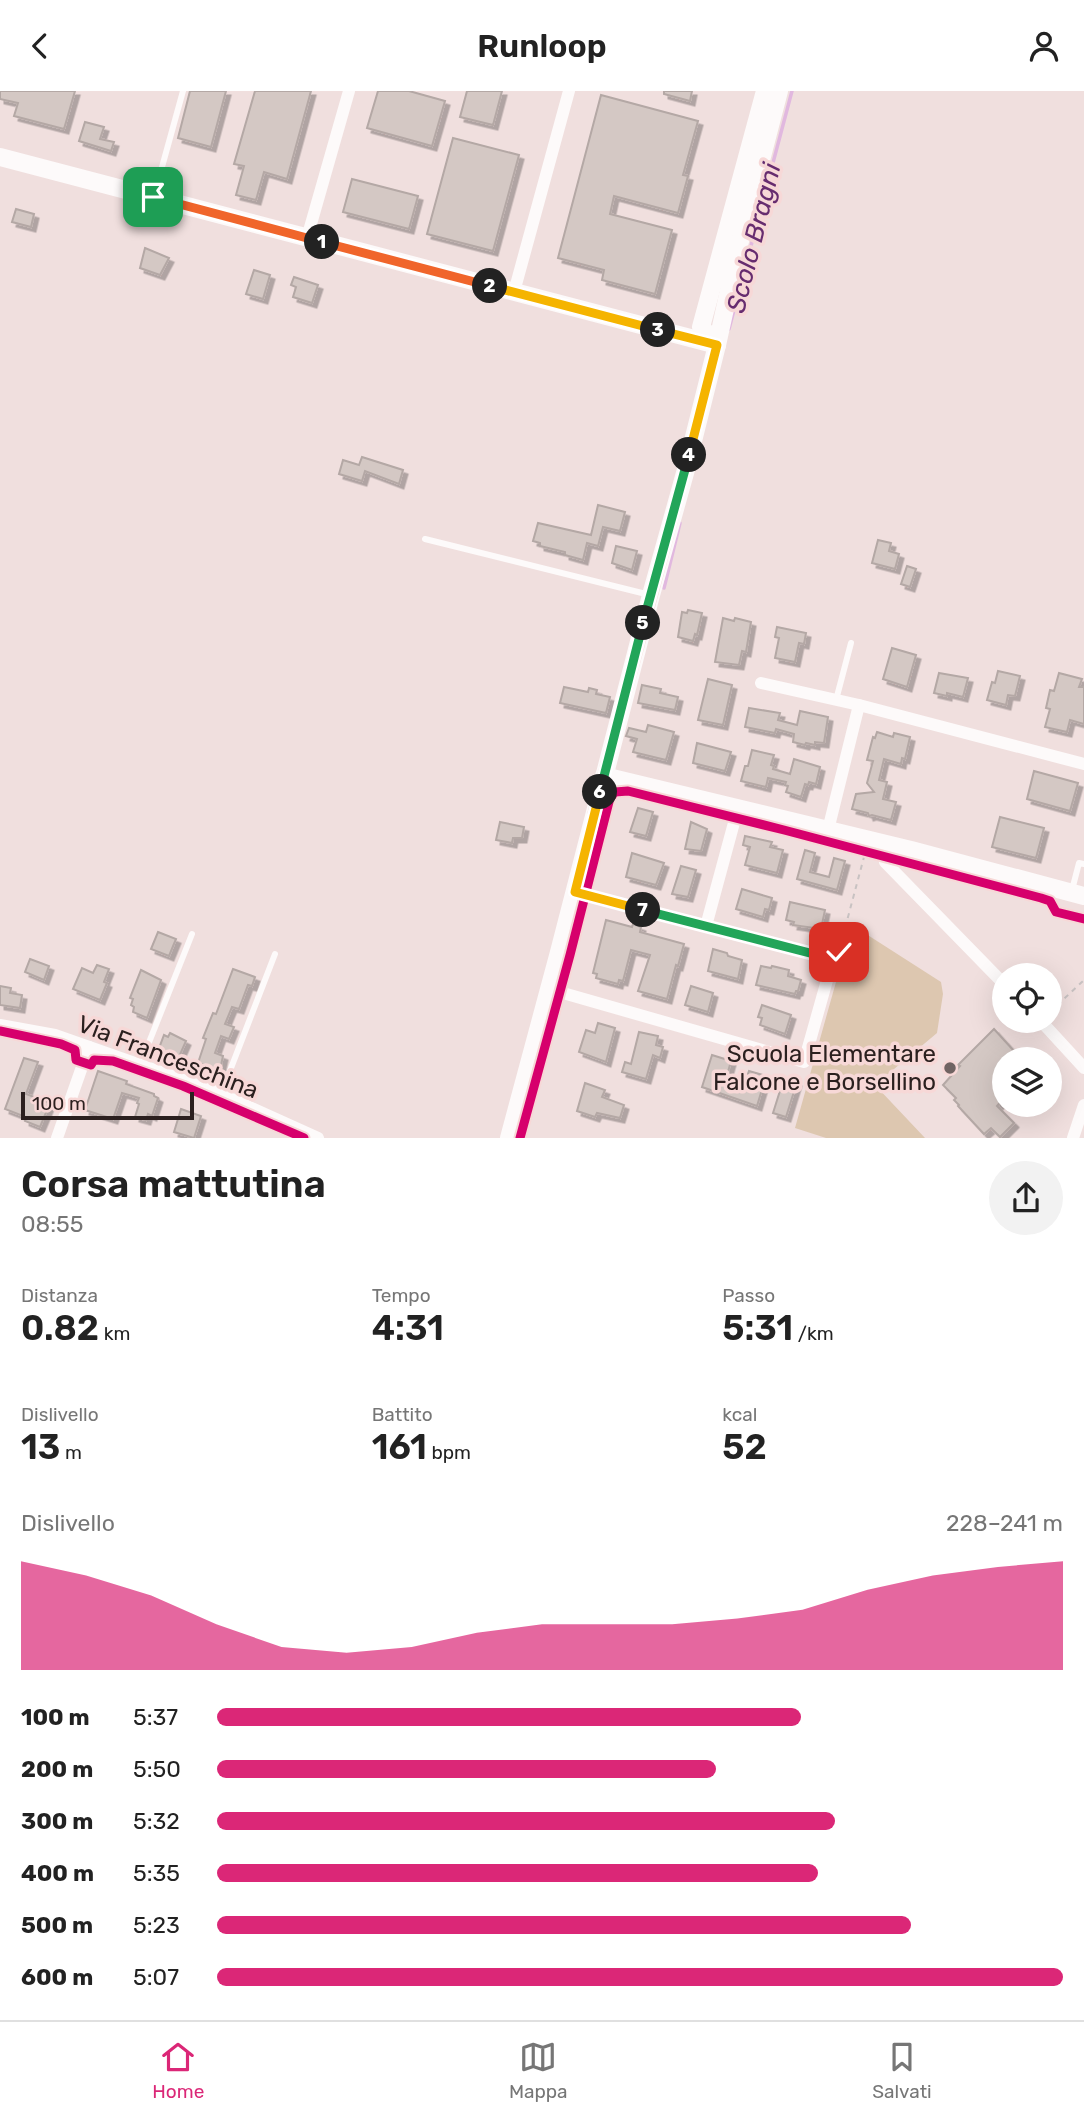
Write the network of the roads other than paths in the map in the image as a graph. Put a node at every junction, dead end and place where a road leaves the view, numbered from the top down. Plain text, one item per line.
1 (183, 91) edge
2 (349, 91) edge
3 (569, 91) edge
4 (765, 91) edge
5 (779, 91) edge
6 (0, 157) edge
7 (153, 197) junction
8 (307, 238) junction
9 (514, 292) junction
10 (699, 333) junction
11 (717, 345) junction
12 (425, 539) dead end
13 (651, 595) junction
14 (851, 643) dead end
15 (761, 683) dead end
16 (836, 700) junction
17 (859, 705) junction
18 (1084, 764) edge
19 (604, 776) junction
20 (738, 808) junction
21 (827, 830) junction
22 (886, 851) junction
23 (1084, 864) edge
24 (575, 892) junction
25 (1078, 895) edge
26 (706, 926) junction
27 (192, 934) dead end
28 (275, 954) dead end
29 (992, 972) edge
30 (549, 989) junction
31 (0, 1025) edge
32 (1052, 1033) edge
33 (89, 1047) junction
34 (139, 1065) junction
35 (1084, 1068) edge
36 (221, 1094) junction
37 (1084, 1105) edge
38 (57, 1138) edge
39 (318, 1138) edge
40 (509, 1138) edge
41 (1073, 1138) edge

1 - 7 lane
2 - 8 street
3 - 9 street
4 - 10 street
5 - 11 street
6 - 7 street
7 - 8 street
8 - 9 street
9 - 10 street
10 - 11 street
11 - 13 street
12 - 13 lane
13 - 19 street
14 - 16 lane
15 - 16 street
16 - 17 street
17 - 18 street
17 - 21 street
19 - 20 street
19 - 24 street
20 - 21 street
20 - 26 street
21 - 22 street
22 - 25 street
22 - 29 street
23 - 25 lane
24 - 26 street
24 - 30 street
26 - 30 street
27 - 34 lane
28 - 36 lane
30 - 40 street
31 - 33 street, Via Franceschina
32 - 35 street
33 - 34 street, Via Franceschina
33 - 38 street
34 - 36 street, Via Franceschina
36 - 39 street, Via Franceschina
37 - 41 street

